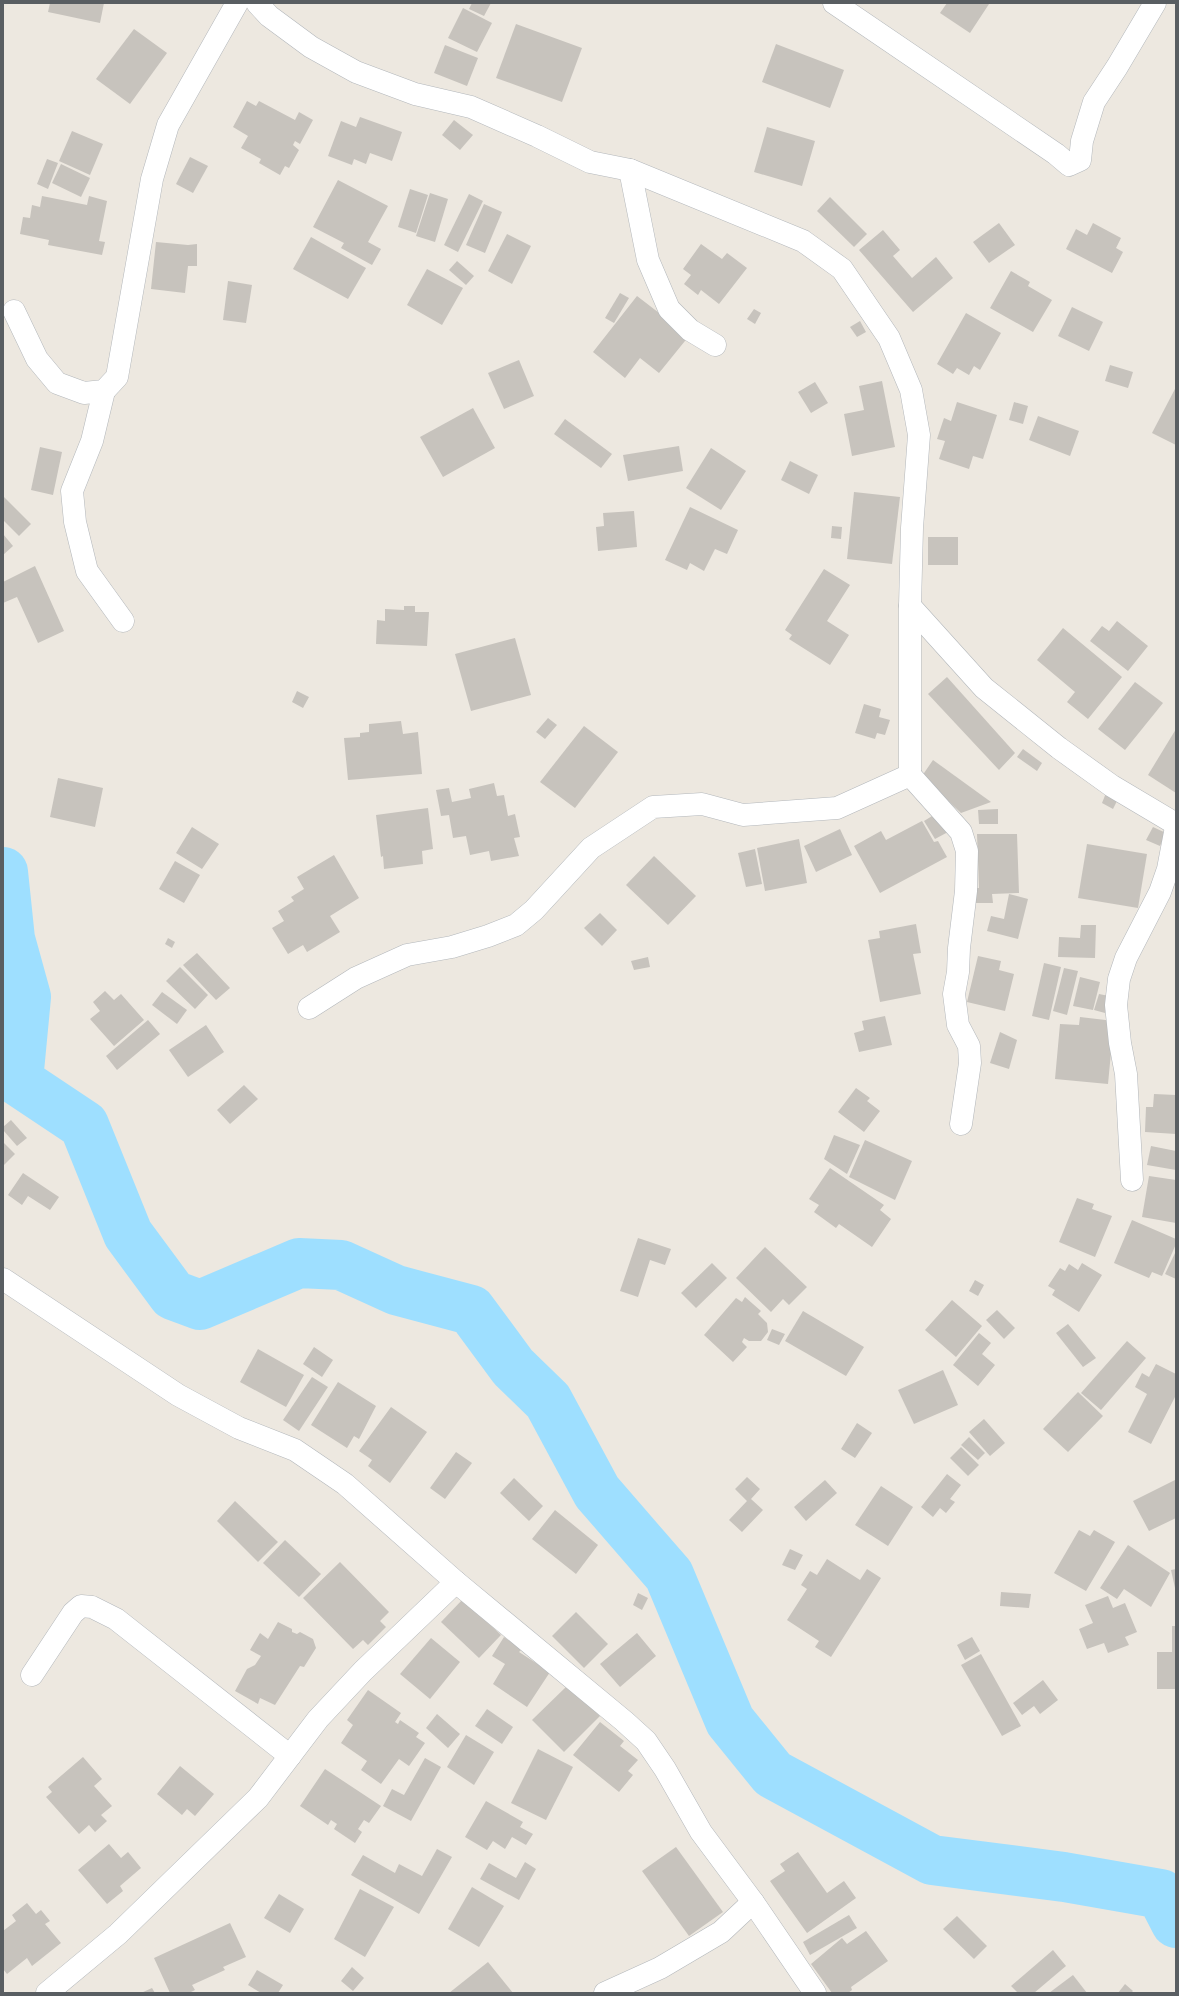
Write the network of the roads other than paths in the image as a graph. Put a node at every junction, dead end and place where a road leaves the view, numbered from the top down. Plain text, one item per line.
1 (236, 3) edge
2 (257, 3) edge
3 (834, 3) edge
4 (1155, 3) edge
5 (630, 170) junction
6 (14, 311) dead end
7 (715, 345) dead end
8 (104, 391) junction
9 (910, 606) junction
10 (123, 621) dead end
11 (910, 775) junction
12 (1176, 824) edge
13 (1176, 827) edge
14 (309, 1008) dead end
15 (961, 1124) dead end
16 (1132, 1180) dead end
17 (3, 1279) edge
18 (456, 1582) junction
19 (32, 1675) dead end
20 (290, 1756) junction
21 (753, 1902) junction
22 (47, 1993) edge
23 (605, 1993) edge
24 (815, 1993) edge

1 - 8 street
2 - 5 street
3 - 4 street
5 - 7 street
5 - 9 street
6 - 8 street
8 - 10 street
9 - 11 street
9 - 12 street
11 - 14 street
11 - 15 street
13 - 16 street
17 - 18 street
18 - 20 street
18 - 21 street
19 - 20 street
20 - 22 street
21 - 23 street
21 - 24 street

